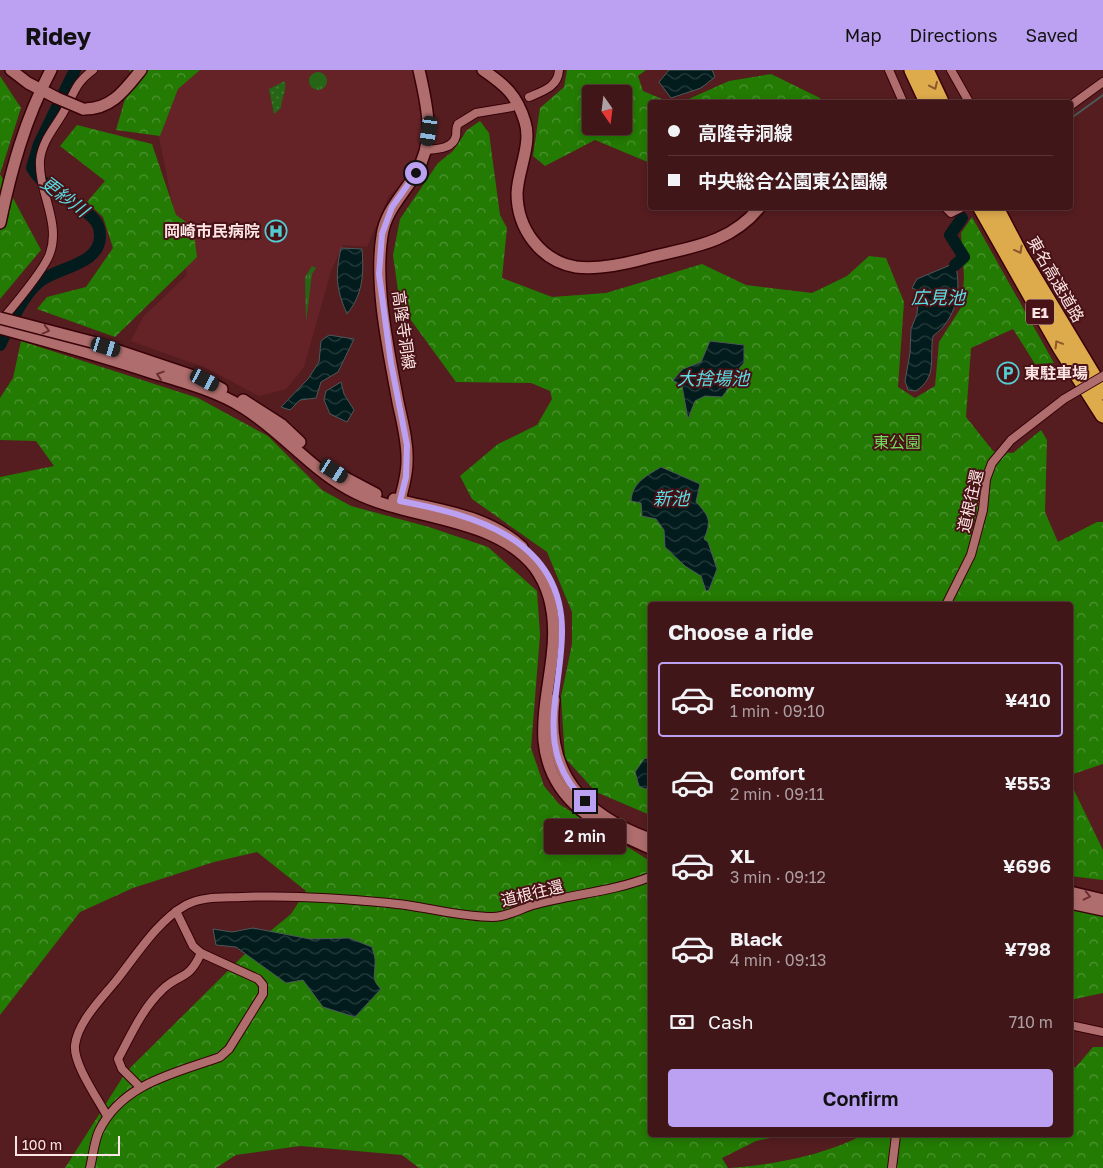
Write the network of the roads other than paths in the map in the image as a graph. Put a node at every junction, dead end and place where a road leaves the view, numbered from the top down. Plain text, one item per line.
1 (11, 70) edge
2 (51, 70) edge
3 (93, 70) edge
4 (141, 70) edge
5 (483, 70) edge
6 (559, 70) edge
7 (889, 70) edge
8 (912, 70) edge
9 (926, 70) edge
10 (951, 70) edge
11 (422, 71) edge
12 (1103, 82) edge
13 (40, 90) junction
14 (529, 97) dead end
15 (902, 100) edge
16 (927, 100) edge
17 (941, 100) edge
18 (968, 100) edge
19 (1073, 104) edge
20 (512, 107) dead end
21 (426, 150) junction
22 (757, 210) edge
23 (982, 210) edge
24 (997, 210) edge
25 (0, 223) edge
26 (0, 318) edge
27 (0, 323) edge
28 (0, 328) edge
29 (90, 347) junction
30 (1103, 376) edge
31 (1103, 392) edge
32 (1103, 415) edge
33 (399, 504) junction
34 (947, 602) edge
35 (646, 837) edge
36 (648, 847) edge
37 (648, 878) edge
38 (1073, 893) edge
39 (1103, 900) edge
40 (1073, 904) edge
41 (1103, 910) edge
42 (176, 912) junction
43 (201, 953) junction
44 (1073, 1026) edge
45 (1103, 1032) edge
46 (140, 1087) junction
47 (107, 1116) junction
48 (896, 1137) edge
49 (90, 1168) edge
50 (892, 1168) edge

1 - 13 street
2 - 13 street
3 - 27 street
4 - 13 street, bridge
5 - 22 street
6 - 14 street
7 - 15 street
8 - 16 highway
9 -> 17 highway
10 - 18 street
11 - 21 street
12 - 19 street
13 - 25 street
20 - 21 street
21 - 33 street, 高隆寺洞線
32 -> 23 highway, 東名高速道路 / E1
24 -> 31 highway, 東名高速道路 / E1
26 -> 29 street, bridge
28 - 29 street
29 - 33 street
30 - 34 street, 道根往還, bridge
33 - 35 street
33 - 36 street
37 - 42 street, 道根往還
38 -> 39 street
40 - 41 street
42 - 43 street
42 - 47 street, 道根往還
43 - 46 street
43 - 46 street
44 - 45 street
46 - 47 street
47 - 49 street
48 - 50 street

